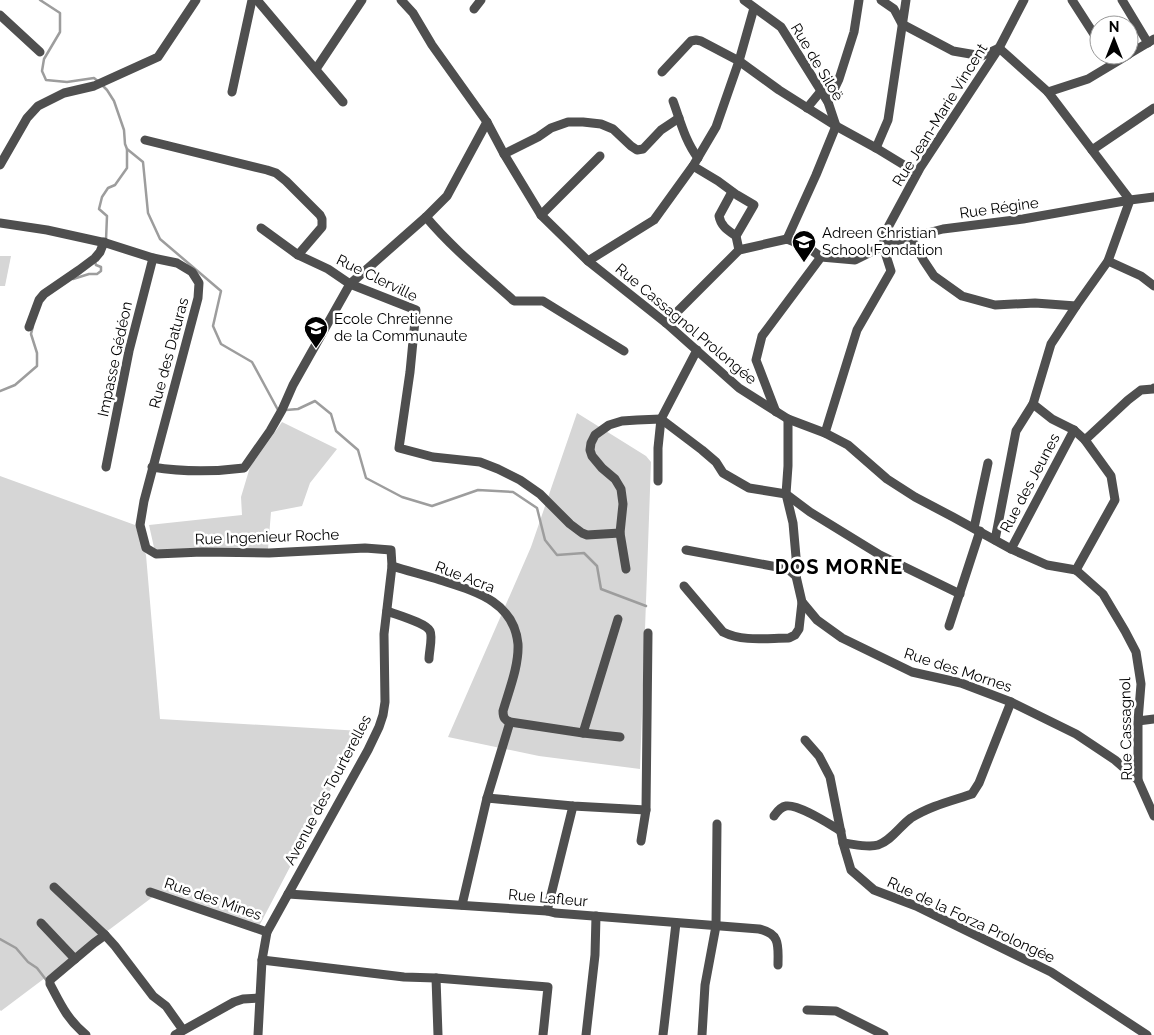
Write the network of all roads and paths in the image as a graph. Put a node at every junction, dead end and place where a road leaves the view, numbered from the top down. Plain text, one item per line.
1 (196, 0) edge
2 (252, 0) edge
3 (257, 0) edge
4 (362, 0) edge
5 (402, 0) edge
6 (481, 0) edge
7 (744, 0) edge
8 (859, 0) edge
9 (881, 0) edge
10 (906, 0) edge
11 (1024, 0) edge
12 (1072, 0) edge
13 (1122, 0) edge
14 (474, 8) dead end
15 (754, 8) junction
16 (0, 15) edge
17 (902, 24) junction
18 (1089, 26) edge
19 (1151, 41) edge
20 (999, 48) junction
21 (1139, 48) edge
22 (40, 52) dead end
23 (739, 61) junction
24 (1111, 65) edge
25 (316, 70) junction
26 (662, 72) dead end
27 (821, 90) junction
28 (232, 92) dead end
29 (1048, 92) junction
30 (673, 101) dead end
31 (343, 102) dead end
32 (828, 102) junction
33 (807, 108) junction
34 (1154, 108) edge
35 (679, 118) junction
36 (487, 122) junction
37 (836, 126) junction
38 (145, 140) dead end
39 (876, 148) junction
40 (1092, 150) junction
41 (504, 154) junction
42 (600, 156) dead end
43 (695, 162) junction
44 (0, 165) edge
45 (917, 173) junction
46 (732, 192) junction
47 (1154, 197) edge
48 (1130, 200) junction
49 (541, 215) junction
50 (426, 217) junction
51 (0, 223) edge
52 (261, 228) dead end
53 (736, 236) junction
54 (911, 238) junction
55 (787, 239) junction
56 (104, 242) junction
57 (883, 246) junction
58 (739, 250) junction
59 (298, 255) junction
60 (821, 257) junction
61 (153, 258) junction
62 (588, 261) junction
63 (1108, 261) junction
64 (350, 284) junction
65 (1154, 286) edge
66 (1076, 306) junction
67 (666, 323) junction
68 (29, 327) dead end
69 (696, 350) junction
70 (624, 351) dead end
71 (1154, 389) edge
72 (1033, 404) junction
73 (776, 412) junction
74 (661, 419) junction
75 (788, 419) junction
76 (1074, 430) junction
77 (825, 433) junction
78 (1085, 440) junction
79 (988, 463) dead end
80 (106, 467) dead end
81 (152, 467) junction
82 (658, 481) dead end
83 (786, 494) junction
84 (977, 530) junction
85 (620, 533) junction
86 (995, 540) junction
87 (146, 548) joint
88 (1011, 549) junction
89 (391, 550) joint
90 (686, 550) dead end
91 (392, 566) junction
92 (626, 570) dead end
93 (1076, 570) junction
94 (796, 576) junction
95 (684, 586) dead end
96 (960, 594) junction
97 (802, 602) junction
98 (387, 611) junction
99 (618, 619) dead end
100 (949, 626) dead end
101 (648, 633) dead end
102 (429, 659) dead end
103 (1011, 702) junction
104 (1154, 719) edge
105 (1138, 721) junction
106 (510, 722) junction
107 (583, 733) junction
108 (620, 737) dead end
109 (805, 740) dead end
110 (1138, 780) junction
111 (487, 798) junction
112 (573, 806) junction
113 (646, 810) junction
114 (774, 816) dead end
115 (1154, 816) edge
116 (717, 824) dead end
117 (841, 830) junction
118 (641, 841) dead end
119 (844, 843) junction
120 (54, 887) dead end
121 (150, 892) dead end
122 (288, 894) junction
123 (462, 905) junction
124 (547, 911) junction
125 (596, 916) junction
126 (41, 923) dead end
127 (676, 923) junction
128 (716, 926) junction
129 (268, 932) junction
130 (105, 935) junction
131 (75, 959) junction
132 (262, 960) junction
133 (778, 965) dead end
134 (436, 978) junction
135 (259, 998) junction
136 (806, 1010) dead end
137 (179, 1033) edge
138 (86, 1035) edge
139 (258, 1035) edge
140 (438, 1035) edge
141 (543, 1035) edge
142 (586, 1035) edge
143 (663, 1035) edge
144 (702, 1035) edge
145 (884, 1035) edge
146 (1147, 1035) edge

1 - 44 street
2 - 28 street
3 - 25 street
4 - 25 street
5 - 36 street, Rue Cassagnol Prolongée
6 - 14 street
7 - 15 street, Rue de Siloë
8 - 32 street
9 - 17 street
10 - 17 street
11 - 20 street, Rue Jean-Marie Vincent
12 - 18 street
13 - 19 street
15 - 23 street
15 - 27 street, Rue de Siloë
16 - 22 street
17 - 20 street
17 - 39 street
19 - 21 street
20 - 29 street
20 - 45 street, Rue Jean-Marie Vincent
23 - 26 street
23 - 33 street
23 - 43 street
24 - 29 street
25 - 31 street
27 - 32 street, Rue de Siloë
27 - 33 street
29 - 40 street
30 - 35 street
32 - 37 street, Rue de Siloë
33 - 37 street
34 - 40 street
35 - 41 street
35 - 43 street
36 - 41 street, Rue Cassagnol Prolongée
36 - 50 street
37 - 39 street
37 - 55 street
38 - 59 street
39 - 45 street
40 - 48 street
41 - 49 street, Rue Cassagnol Prolongée
42 - 49 street
43 - 46 street
43 - 62 street
45 - 57 street, Rue Jean-Marie Vincent
46 - 53 street
46 - 53 street
47 - 48 street, Rue Régine
48 - 54 street, Rue Régine
48 - 63 street
49 - 62 street, Rue Cassagnol Prolongée
50 - 64 street
50 - 70 street
51 - 56 street, Rue des Daturas
52 - 59 street, Rue Clerville
53 - 58 street
54 - 57 street, Rue Régine
54 - 66 street
55 - 58 street
55 - 60 street
56 - 61 street, Rue des Daturas
56 - 68 street
57 - 60 street, Rue Régine
57 - 77 street
58 - 67 street
59 - 64 street, Rue Clerville
60 - 73 street
61 - 80 street, Impasse Gédéon
61 - 81 street, Rue des Daturas
62 - 67 street, Rue Cassagnol Prolongée
63 - 65 street
63 - 66 street
64 - 81 street
64 - 85 street, Rue Clerville
66 - 72 street
67 - 69 street, Rue Cassagnol Prolongée
69 - 73 street, Rue Cassagnol Prolongée
69 - 74 street
71 - 78 street
72 - 76 street
72 - 86 street
73 - 75 street, Rue Cassagnol Prolongée
74 - 82 street
74 - 83 street
74 - 85 street
75 - 77 street, Rue Cassagnol Prolongée
75 - 83 street, Rue des Mornes
76 - 78 street
76 - 88 street, Rue des Jeunes
77 - 84 street, Rue Cassagnol Prolongée
78 - 93 street
79 - 84 street
81 - 87 street, Rue des Daturas
83 - 94 street, Rue des Mornes
83 - 96 street
84 - 86 street, Rue Cassagnol Prolongée
84 - 96 street
85 - 92 street
86 - 88 street, Rue Cassagnol Prolongée
87 - 89 street, Rue Ingenieur Roche
88 - 93 street, Rue Cassagnol Prolongée
89 - 91 street, Avenue des Tourterelles
90 - 94 street
91 - 98 street, Avenue des Tourterelles
91 - 106 street, Rue Acra
93 - 105 street, Rue Cassagnol
94 - 97 street, Rue des Mornes
95 - 97 street
96 - 100 street
97 - 103 street, Rue des Mornes
98 - 102 street
98 - 122 street, Avenue des Tourterelles
99 - 107 street
101 - 113 street
103 - 110 street, Rue des Mornes
103 - 119 street
104 - 105 street
105 - 110 street, Rue Cassagnol
106 - 107 street
106 - 111 street
107 - 108 street
109 - 117 street, Rue de la Forza Prolongée
110 - 115 street, Rue Cassagnol
111 - 112 street
111 - 123 street
112 - 113 street
112 - 124 street
113 - 118 street
114 - 117 street
116 - 128 street
117 - 119 street, Rue de la Forza Prolongée
119 - 146 street, Rue de la Forza Prolongée
120 - 130 street
121 - 129 street, Rue des Mines
122 - 123 street, Rue Lafleur
122 - 129 street, Avenue des Tourterelles
123 - 124 street, Rue Lafleur
124 - 125 street, Rue Lafleur
125 - 127 street, Rue Lafleur
125 - 142 street
126 - 131 street
127 - 128 street, Rue Lafleur
127 - 143 street
128 - 133 street, Rue Lafleur
128 - 144 street
129 - 132 street, Avenue des Tourterelles
130 - 131 street
130 - 137 street
131 - 138 street
132 - 134 street
132 - 135 street, Avenue des Tourterelles
134 - 140 street
134 - 141 street
135 - 137 street
135 - 139 street, Avenue des Tourterelles
136 - 145 street

